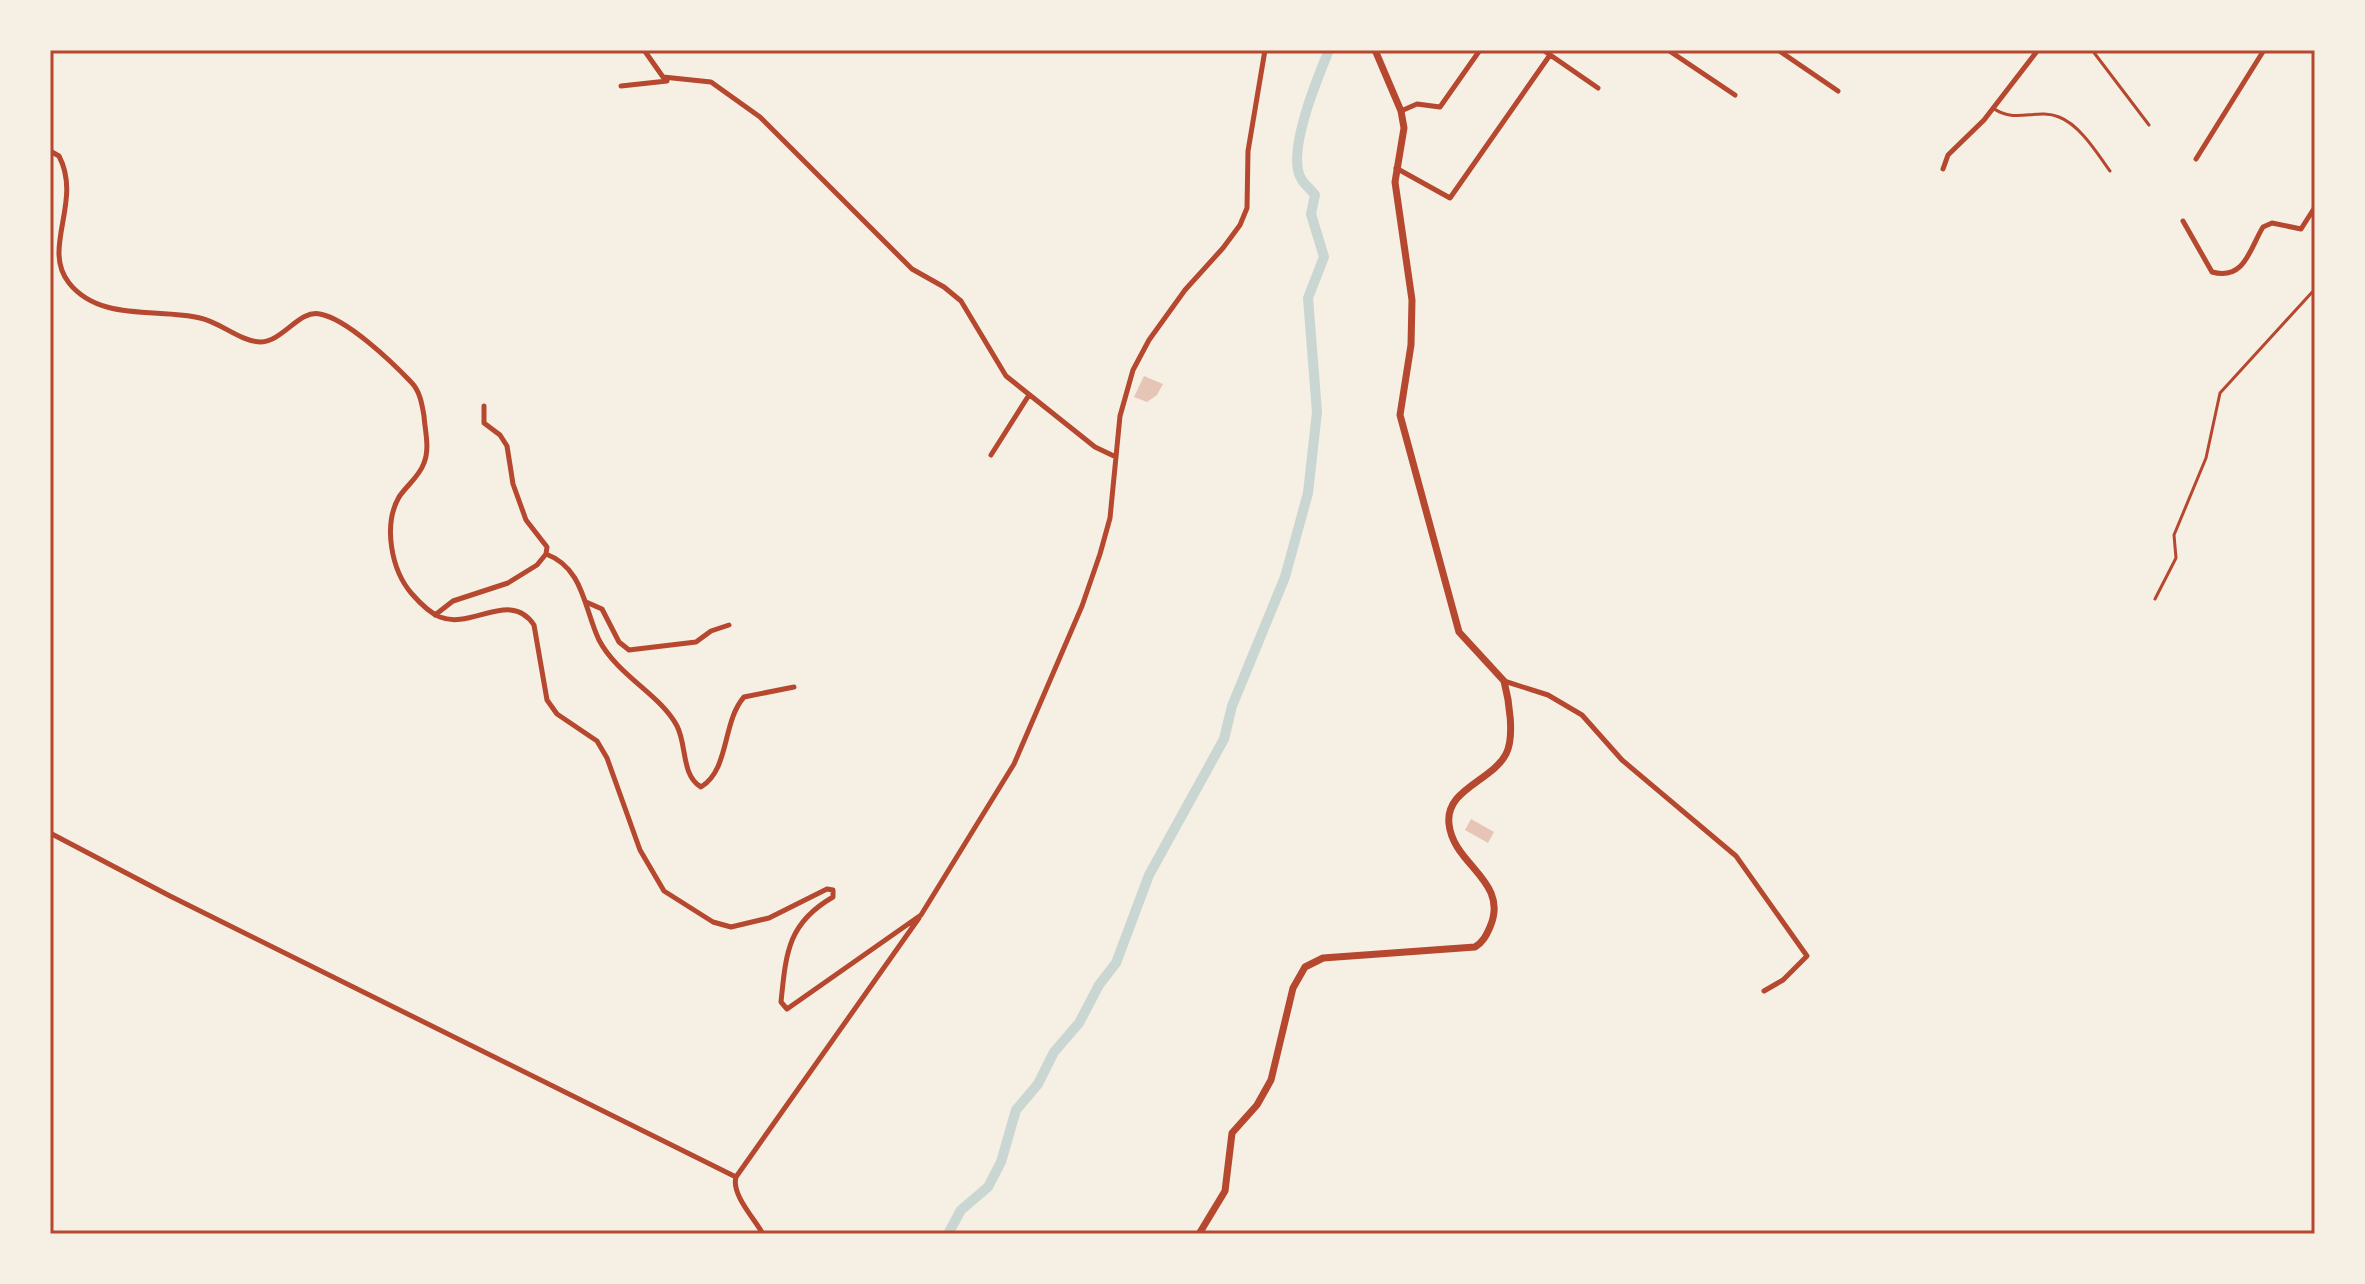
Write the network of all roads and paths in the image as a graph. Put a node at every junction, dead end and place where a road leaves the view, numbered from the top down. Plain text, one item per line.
1 (644, 50) edge
2 (1265, 50) edge
3 (1375, 50) edge
4 (1480, 50) edge
5 (1543, 50) edge
6 (1668, 50) edge
7 (1778, 50) edge
8 (2038, 50) edge
9 (2092, 50) edge
10 (2264, 50) edge
11 (1550, 55) junction
12 (672, 80) junction
13 (621, 86) dead end
14 (1598, 88) dead end
15 (1838, 91) dead end
16 (1735, 95) dead end
17 (1993, 108) junction
18 (1401, 111) junction
19 (2149, 125) dead end
20 (50, 151) edge
21 (2196, 159) dead end
22 (1395, 167) junction
23 (1943, 169) dead end
24 (2110, 171) dead end
25 (2315, 207) edge
26 (2183, 221) dead end
27 (2315, 289) edge
28 (1029, 395) junction
29 (484, 406) dead end
30 (991, 455) dead end
31 (1116, 457) junction
32 (546, 554) junction
33 (2155, 599) dead end
34 (586, 602) junction
35 (435, 615) junction
36 (729, 625) dead end
37 (1504, 681) junction
38 (794, 687) dead end
39 (50, 833) edge
40 (921, 915) junction
41 (1764, 991) dead end
42 (736, 1177) junction
43 (763, 1234) edge
44 (1199, 1234) edge

1 - 12 street
2 - 31 street
3 - 18 street
4 - 18 street
5 - 11 street
6 - 16 street
7 - 15 street
8 - 17 street
9 - 19 lane
10 - 21 street
11 - 14 street
11 - 22 street
12 - 13 street
12 - 28 street
17 - 23 street
17 - 24 lane
18 - 22 street
20 - 35 street
22 - 37 street
25 - 26 street
27 - 33 lane
28 - 30 street
28 - 31 street
29 - 32 street
31 - 40 street
32 - 34 street
32 - 35 street
34 - 36 street
34 - 38 street
35 - 40 street
37 - 41 street
37 - 44 street
39 - 42 street
40 - 42 street
42 - 43 street

